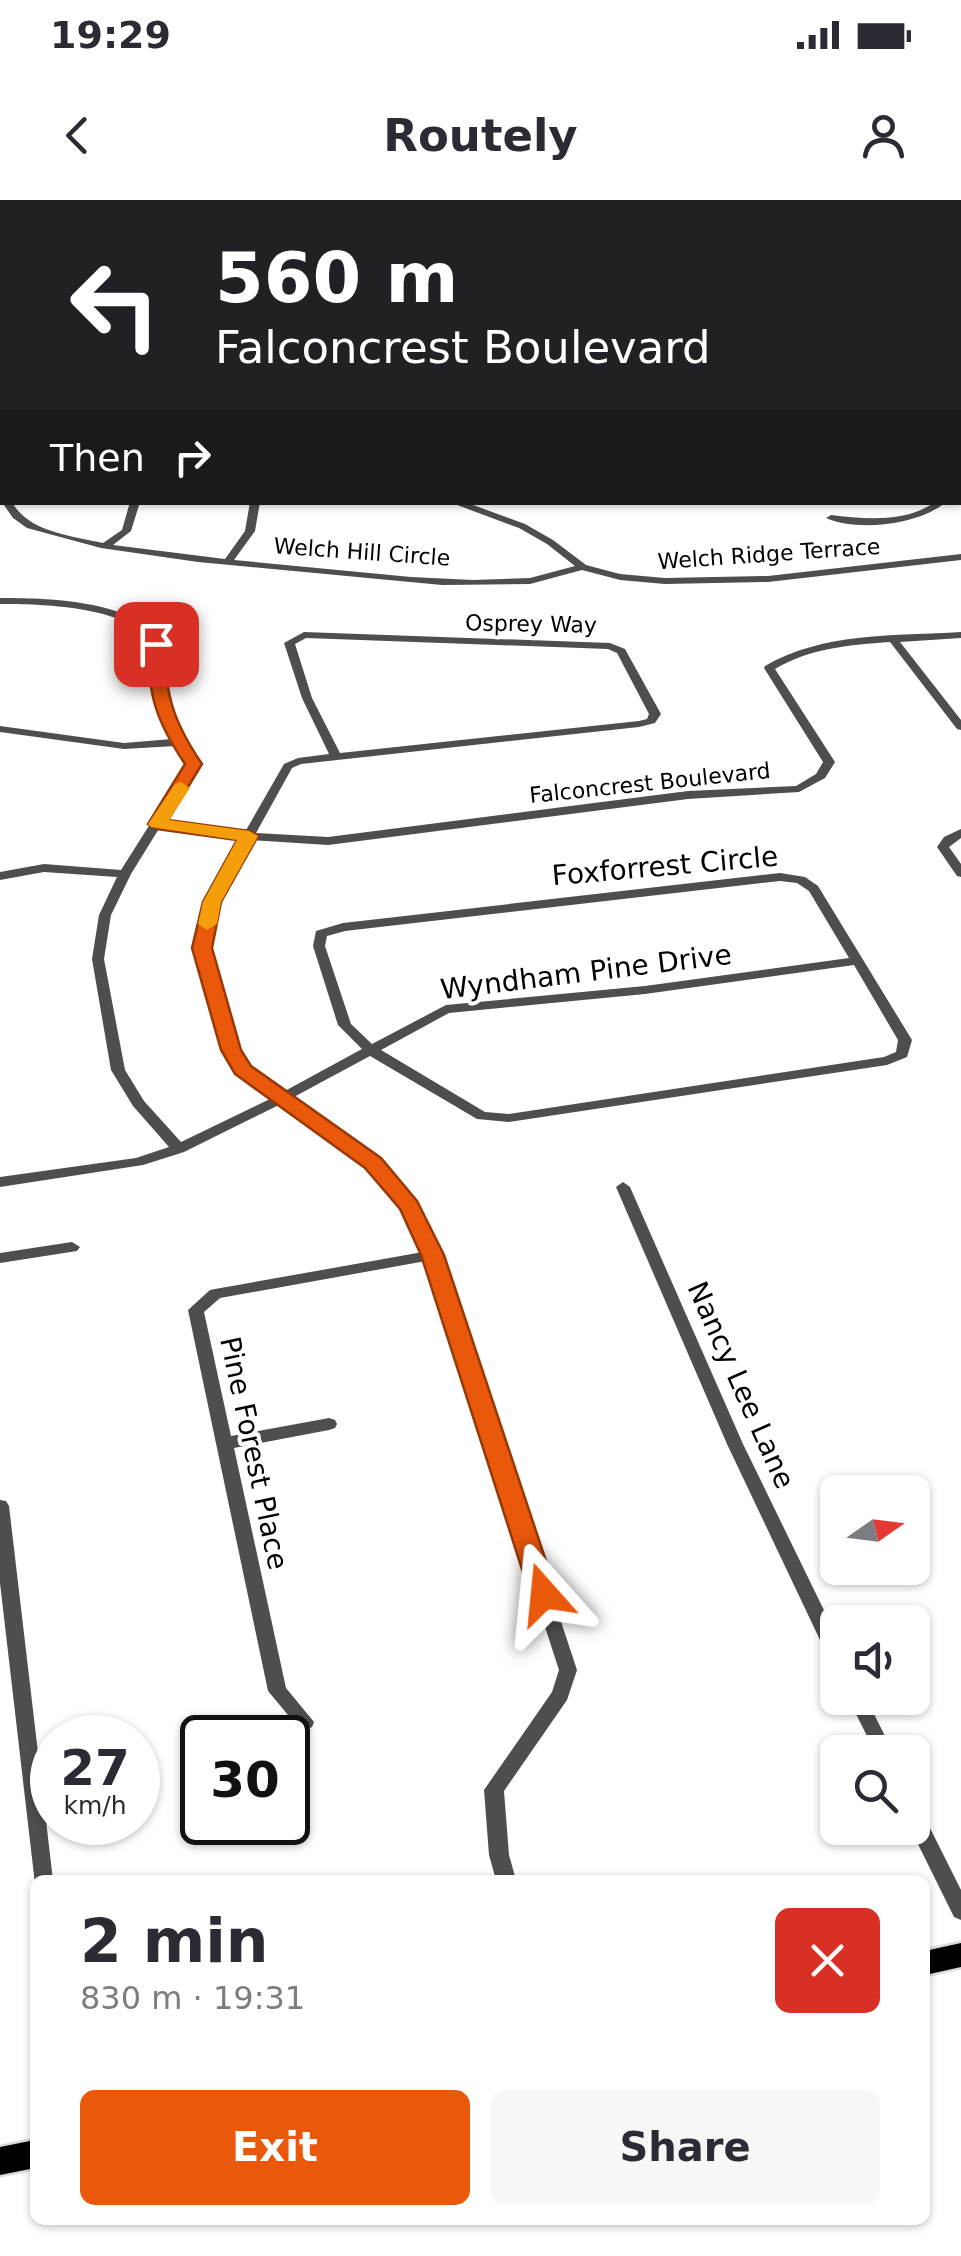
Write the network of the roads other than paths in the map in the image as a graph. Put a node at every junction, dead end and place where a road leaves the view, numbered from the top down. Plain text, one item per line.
1 (8, 505) edge
2 (133, 505) edge
3 (254, 505) edge
4 (464, 505) edge
5 (938, 505) edge
6 (831, 518) dead end
7 (107, 544) junction
8 (961, 557) edge
9 (228, 562) junction
10 (582, 567) junction
11 (0, 601) edge
12 (961, 634) edge
13 (894, 641) junction
14 (961, 727) edge
15 (0, 729) edge
16 (178, 742) junction
17 (336, 756) junction
18 (157, 824) junction
19 (961, 833) edge
20 (249, 836) junction
21 (961, 873) edge
22 (124, 874) junction
23 (0, 876) edge
24 (858, 961) junction
25 (369, 1049) junction
26 (280, 1098) junction
27 (179, 1149) junction
28 (0, 1182) edge
29 (623, 1187) dead end
30 (72, 1247) dead end
31 (432, 1255) junction
32 (0, 1258) edge
33 (329, 1424) dead end
34 (223, 1444) junction
35 (0, 1506) edge
36 (820, 1621) edge
37 (299, 1715) edge
38 (928, 1845) edge
39 (43, 1875) edge
40 (505, 1875) edge
41 (961, 1911) edge
42 (961, 1955) edge
43 (930, 1962) edge
44 (30, 2155) edge
45 (0, 2161) edge

1 - 7 street, Welch Hill Circle
2 - 7 street
3 - 9 street
4 - 10 street
5 - 6 street
7 - 9 street, Welch Hill Circle
8 - 10 street, Welch Ridge Terrace
9 - 10 street, Welch Hill Circle
11 - 16 street
12 - 13 street, Falconcrest Boulevard
13 - 14 street
13 - 20 street, Falconcrest Boulevard
15 - 16 street
16 - 18 street
17 - 17 street, Osprey Way
17 - 20 street, Osprey Way
18 - 20 street, Falconcrest Boulevard
18 - 22 street
19 - 21 street
20 - 26 street, Osprey Way
22 - 23 street
22 - 27 street
24 - 25 street, Wyndham Pine Drive
24 - 25 street, Foxforrest Circle
24 - 25 street, Foxforrest Circle
25 - 26 street, Wyndham Pine Drive
26 - 27 street, Wyndham Pine Drive
26 - 31 street, Osprey Way
27 - 28 street, Wyndham Pine Drive
29 - 36 street, Nancy Lee Lane
30 - 32 street
31 - 34 street, Pine Forest Place
31 - 40 street, Osprey Way
33 - 34 street
34 - 37 street, Pine Forest Place
35 - 39 street
38 - 41 street
42 - 43 main road
44 - 45 main road

